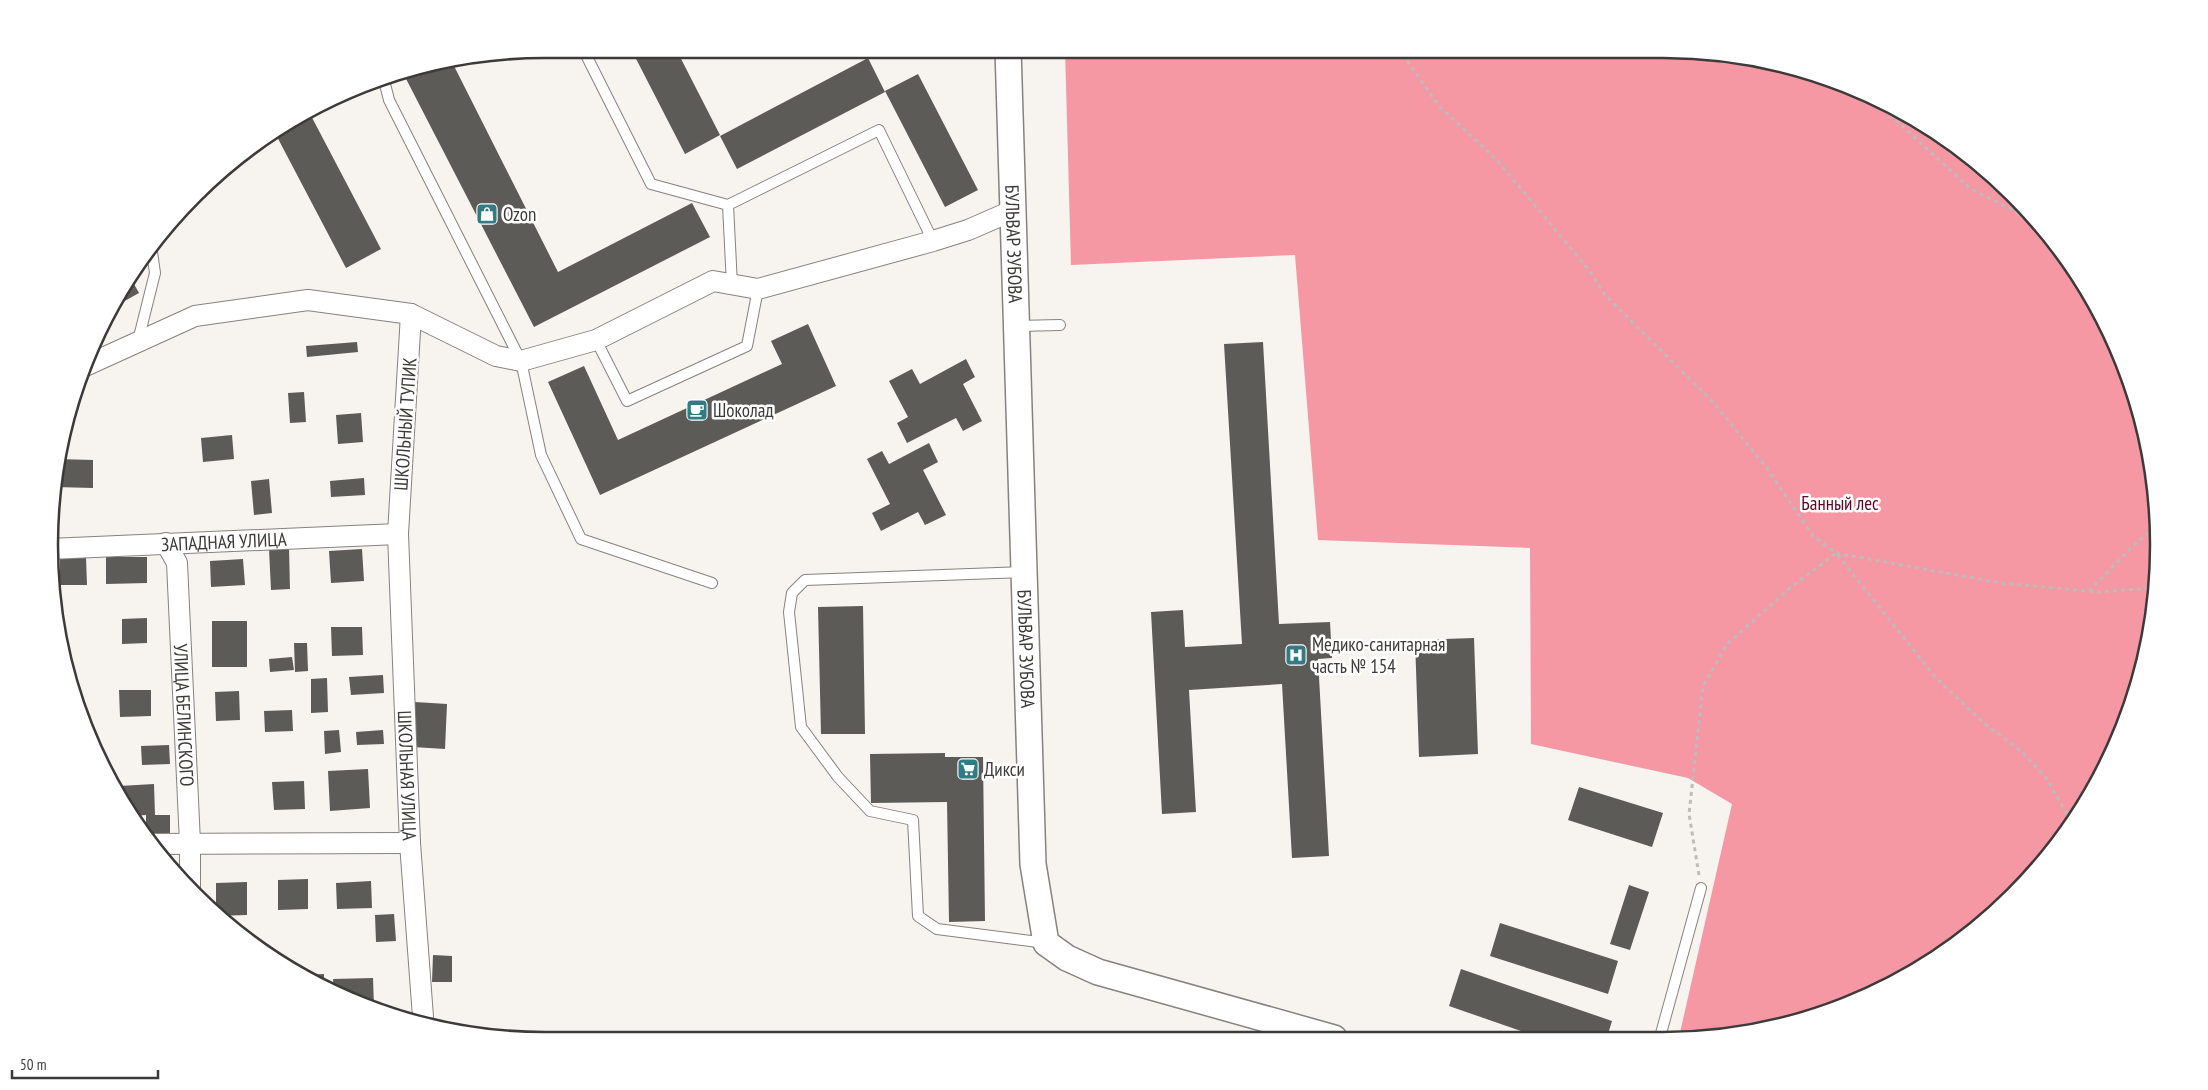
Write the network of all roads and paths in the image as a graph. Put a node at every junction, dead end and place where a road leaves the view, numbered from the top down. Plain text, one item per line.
1 (588, 58) edge
2 (1008, 58) edge
3 (1404, 58) edge
4 (385, 84) edge
5 (1885, 111) edge
6 (728, 205) junction
7 (1014, 210) junction
8 (2021, 215) edge
9 (933, 242) junction
10 (152, 256) edge
11 (732, 285) junction
12 (758, 289) junction
13 (412, 314) junction
14 (1060, 324) dead end
15 (1017, 326) junction
16 (596, 340) junction
17 (137, 342) junction
18 (521, 361) junction
19 (93, 362) edge
20 (2150, 532) edge
21 (398, 534) junction
22 (166, 543) junction
23 (58, 549) edge
24 (1836, 553) junction
25 (1023, 572) junction
26 (712, 582) dead end
27 (2148, 588) edge
28 (2088, 591) junction
29 (2069, 815) edge
30 (190, 843) junction
31 (159, 844) edge
32 (410, 844) junction
33 (190, 879) edge
34 (1701, 888) joint
35 (1046, 943) junction
36 (423, 1017) dead end
37 (1313, 1032) edge
38 (1661, 1032) edge

1 - 6 lane
2 - 7 street, БУЛЬВАР ЗУБОВА
3 - 24 path
4 - 18 lane
5 - 8 path
6 - 9 lane
6 - 11 lane
7 - 9 street
7 - 15 street, БУЛЬВАР ЗУБОВА
9 - 12 street
10 - 17 lane
11 - 12 street
11 - 16 street
12 - 16 lane
13 - 17 street
13 - 18 street
13 - 21 street, ШКОЛЬНЫЙ ТУПИК
14 - 15 lane
15 - 25 street, БУЛЬВАР ЗУБОВА
16 - 18 street
17 - 19 street
18 - 26 lane
20 - 28 path
21 - 22 street, ЗАПАДНАЯ УЛИЦА
21 - 32 street, ШКОЛЬНАЯ УЛИЦА
22 - 23 street, ЗАПАДНАЯ УЛИЦА
22 - 30 street, УЛИЦА БЕЛИНСКОГО
24 - 28 path
24 - 29 path
24 - 34 path
25 - 35 street, БУЛЬВАР ЗУБОВА
25 - 35 lane
27 - 28 path
30 - 31 street
30 - 32 street
30 - 33 street, УЛИЦА БЕЛИНСКОГО
32 - 36 street, ШКОЛЬНАЯ УЛИЦА
34 - 38 lane
35 - 37 street

